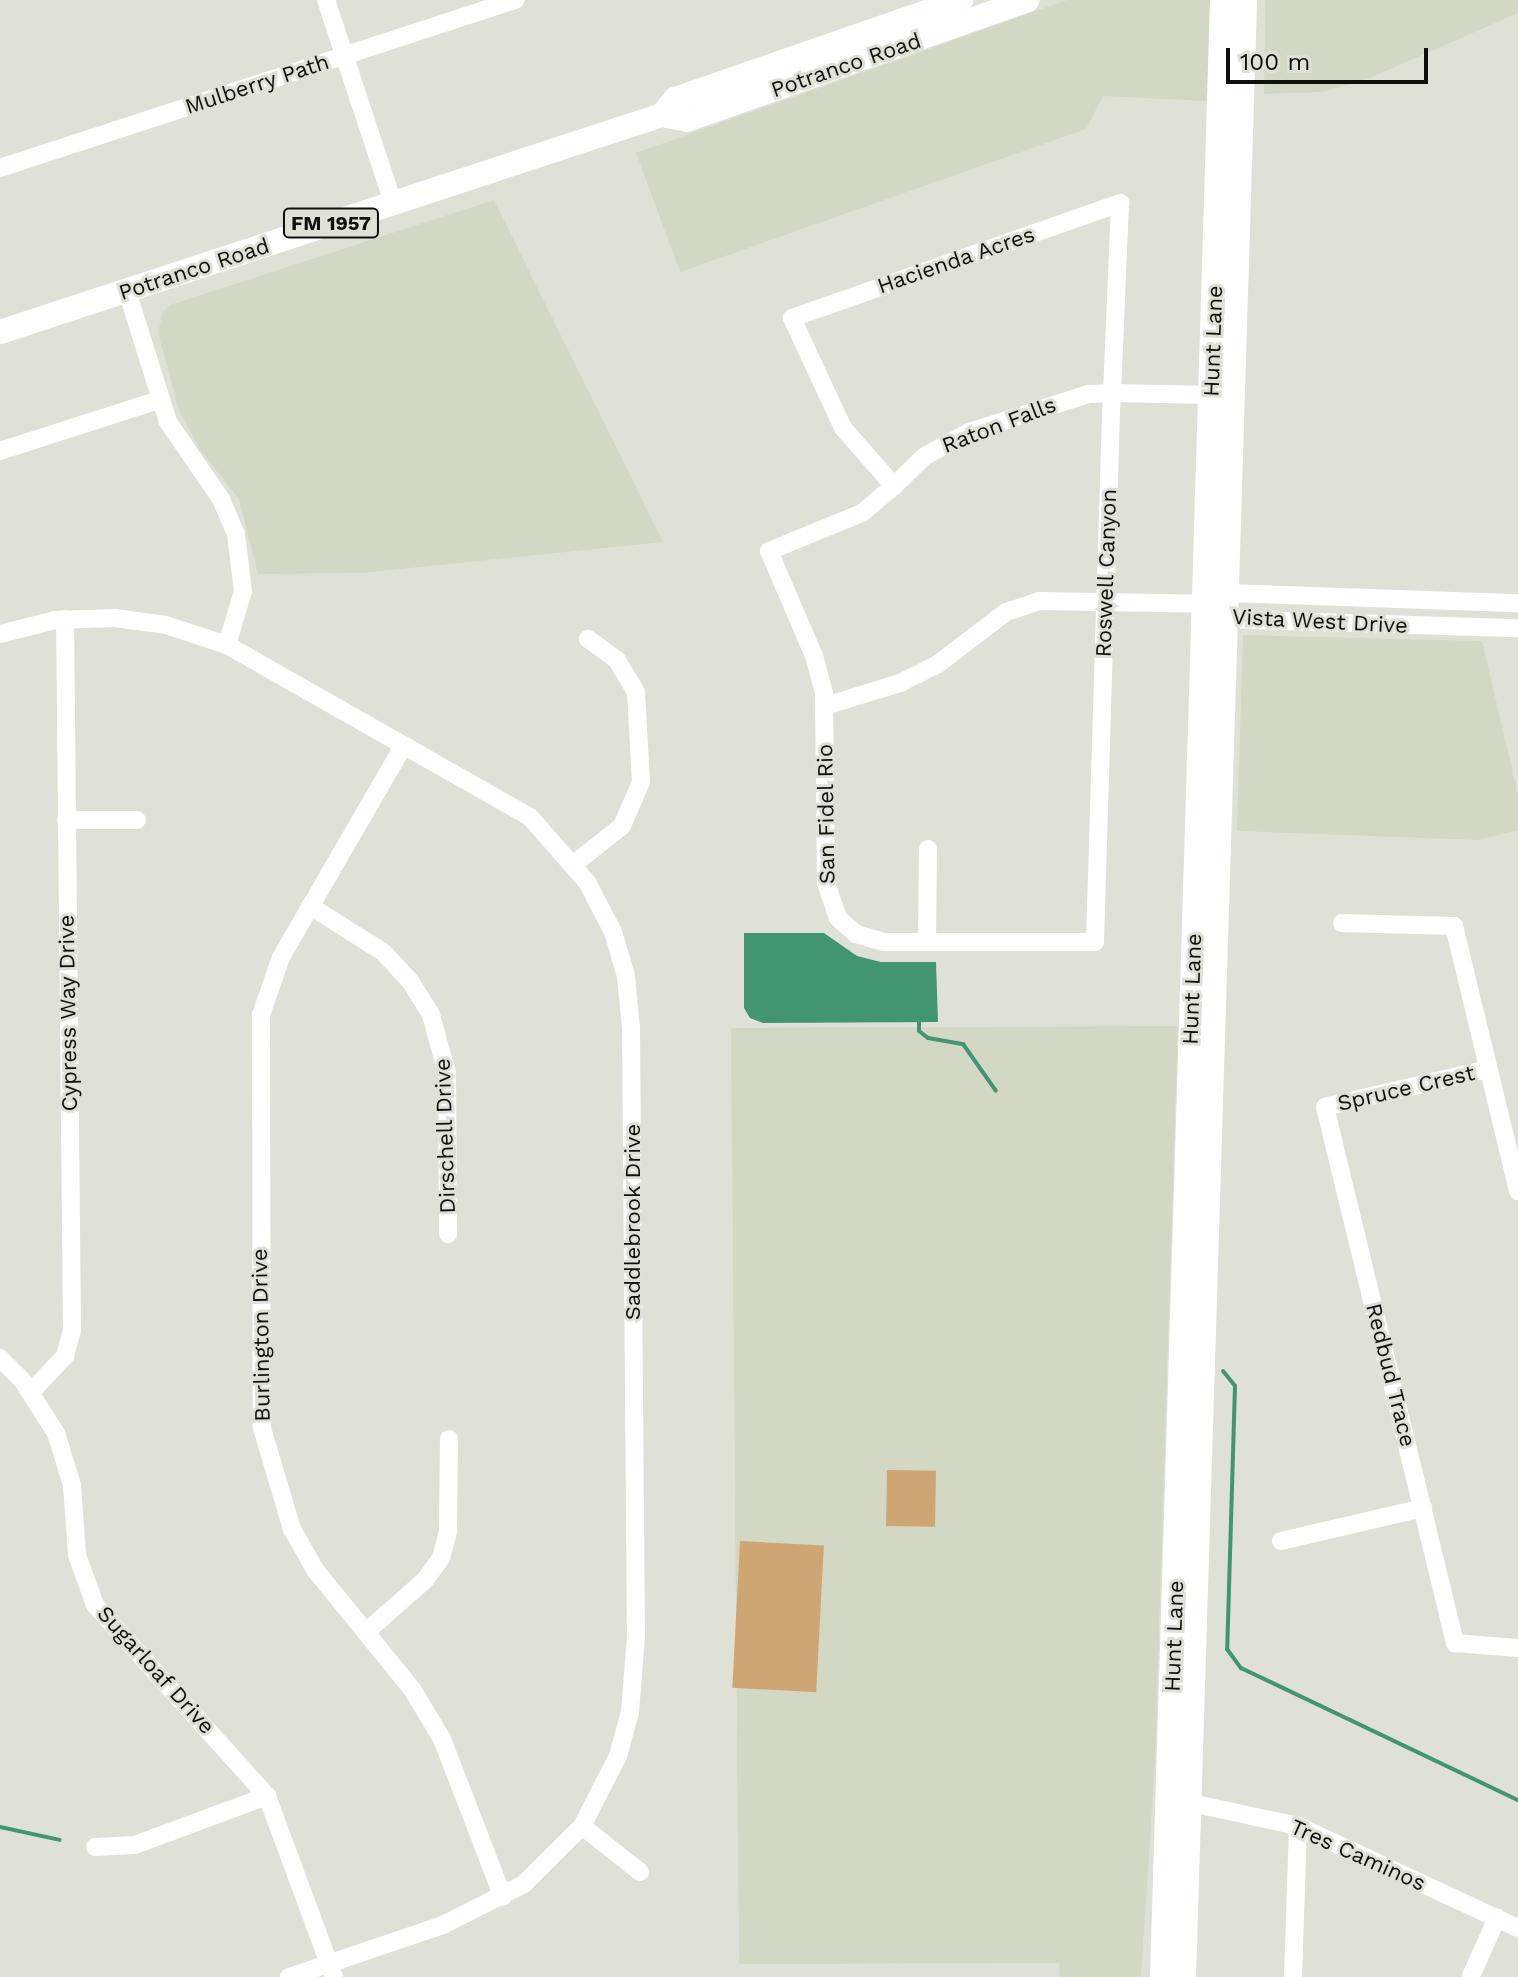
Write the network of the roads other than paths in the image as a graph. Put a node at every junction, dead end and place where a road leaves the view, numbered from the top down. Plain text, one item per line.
1 (326, 0) edge
2 (515, 0) edge
3 (961, 0) edge
4 (973, 0) edge
5 (1222, 0) edge
6 (1245, 0) edge
7 (1022, 1) edge
8 (859, 37) junction
9 (888, 51) junction
10 (344, 55) junction
11 (1220, 96) junction
12 (724, 108) junction
13 (662, 115) junction
14 (0, 168) edge
15 (1238, 195) junction
16 (393, 202) junction
17 (1120, 203) joint
18 (127, 291) junction
19 (0, 332) edge
20 (1112, 393) junction
21 (1212, 395) junction
22 (159, 400) junction
23 (0, 451) edge
24 (894, 486) junction
25 (769, 551) joint
26 (1226, 593) junction
27 (1288, 595) junction
28 (1105, 602) junction
29 (1518, 603) edge
30 (1203, 604) junction
31 (65, 619) junction
32 (1225, 619) junction
33 (1287, 621) junction
34 (1518, 628) edge
35 (0, 634) edge
36 (588, 639) dead end
37 (227, 645) junction
38 (825, 706) junction
39 (404, 745) junction
40 (1208, 818) junction
41 (66, 820) junction
42 (137, 820) dead end
43 (928, 849) dead end
44 (574, 864) junction
45 (310, 906) junction
46 (1342, 923) dead end
47 (927, 942) junction
48 (1095, 942) joint
49 (1488, 1069) junction
50 (1325, 1107) joint
51 (1518, 1191) edge
52 (448, 1234) dead end
53 (0, 1358) edge
54 (31, 1392) junction
55 (449, 1439) dead end
56 (1191, 1471) junction
57 (1423, 1508) junction
58 (1281, 1541) dead end
59 (367, 1631) junction
60 (1518, 1648) edge
61 (1168, 1790) junction
62 (267, 1796) junction
63 (1191, 1803) junction
64 (582, 1826) junction
65 (1298, 1826) junction
66 (95, 1847) dead end
67 (640, 1872) dead end
68 (503, 1897) junction
69 (1164, 1915) junction
70 (1497, 1918) junction
71 (1518, 1928) edge
72 (1185, 1952) junction
73 (331, 1970) edge
74 (1471, 1976) edge
75 (289, 1977) edge
76 (1162, 1977) edge
77 (1184, 1977) edge
78 (1293, 1977) edge

1 - 10 street
2 - 10 street, Mulberry Path
3 - 8 main road, Potranco Road / FM 1957
4 - 9 main road
5 - 11 main road, Hunt Lane
6 - 15 main road, Hunt Lane
7 - 9 main road, Potranco Road / FM 1957
8 - 12 main road
8 - 13 main road, Potranco Road / FM 1957
9 - 12 main road, Potranco Road / FM 1957
10 - 14 street, Mulberry Path
10 - 16 street
11 - 15 main road
11 - 21 main road, Hunt Lane
12 - 13 main road, Potranco Road / FM 1957
13 - 16 main road, Potranco Road / FM 1957
15 - 26 main road, Hunt Lane
16 - 18 main road, Potranco Road / FM 1957
17 - 20 street, Roswell Canyon
17 - 24 street, Hacienda Acres
18 - 19 main road, Potranco Road / FM 1957
18 - 22 street
20 - 21 street, Raton Falls
20 - 24 street, Raton Falls
20 - 28 street, Roswell Canyon
21 - 30 main road, Hunt Lane
22 - 23 street
22 - 37 street
24 - 25 street, Raton Falls
25 - 38 street, San Fidel Rio
26 - 27 street, Vista West Drive
26 - 30 street, Vista West Drive
26 - 32 main road, Hunt Lane
27 - 29 street, Vista West Drive
27 - 33 street
28 - 30 street
28 - 38 street
28 - 48 street, Roswell Canyon
30 - 32 street, Vista West Drive
30 - 40 main road, Hunt Lane
31 - 35 street, Saddlebrook Drive
31 - 37 street, Saddlebrook Drive
31 - 41 street, Cypress Way Drive
32 - 33 street, Vista West Drive
32 - 40 main road, Hunt Lane
33 - 34 street, Vista West Drive
36 - 44 street
37 - 39 street, Saddlebrook Drive
38 - 47 street, San Fidel Rio
39 - 44 street, Saddlebrook Drive
39 - 45 street, Burlington Drive
40 - 56 main road, Hunt Lane
41 - 42 street
41 - 54 street, Cypress Way Drive
43 - 47 street
44 - 64 street, Saddlebrook Drive
45 - 52 street, Dirschell Drive
45 - 59 street, Burlington Drive
46 - 49 street
47 - 48 street, San Fidel Rio
49 - 50 street, Spruce Crest
49 - 51 street
50 - 57 street, Redbud Trace
53 - 54 street, Sugarloaf Drive
54 - 62 street, Sugarloaf Drive
55 - 59 street
56 - 61 main road, Hunt Lane
56 - 63 main road, Hunt Lane
57 - 58 street
57 - 60 street, Redbud Trace
59 - 68 street, Burlington Drive
61 - 63 main road
61 - 69 main road, Hunt Lane
62 - 66 street
62 - 73 street, Sugarloaf Drive
63 - 65 street, Tres Caminos
63 - 72 main road, Hunt Lane
64 - 67 street
64 - 68 street, Saddlebrook Drive
65 - 70 street, Tres Caminos
65 - 78 street
68 - 73 street, Saddlebrook Drive
69 - 72 main road
69 - 76 main road, Hunt Lane
70 - 71 street, Tres Caminos
70 - 74 street
72 - 77 main road, Hunt Lane
73 - 75 street, Saddlebrook Drive

